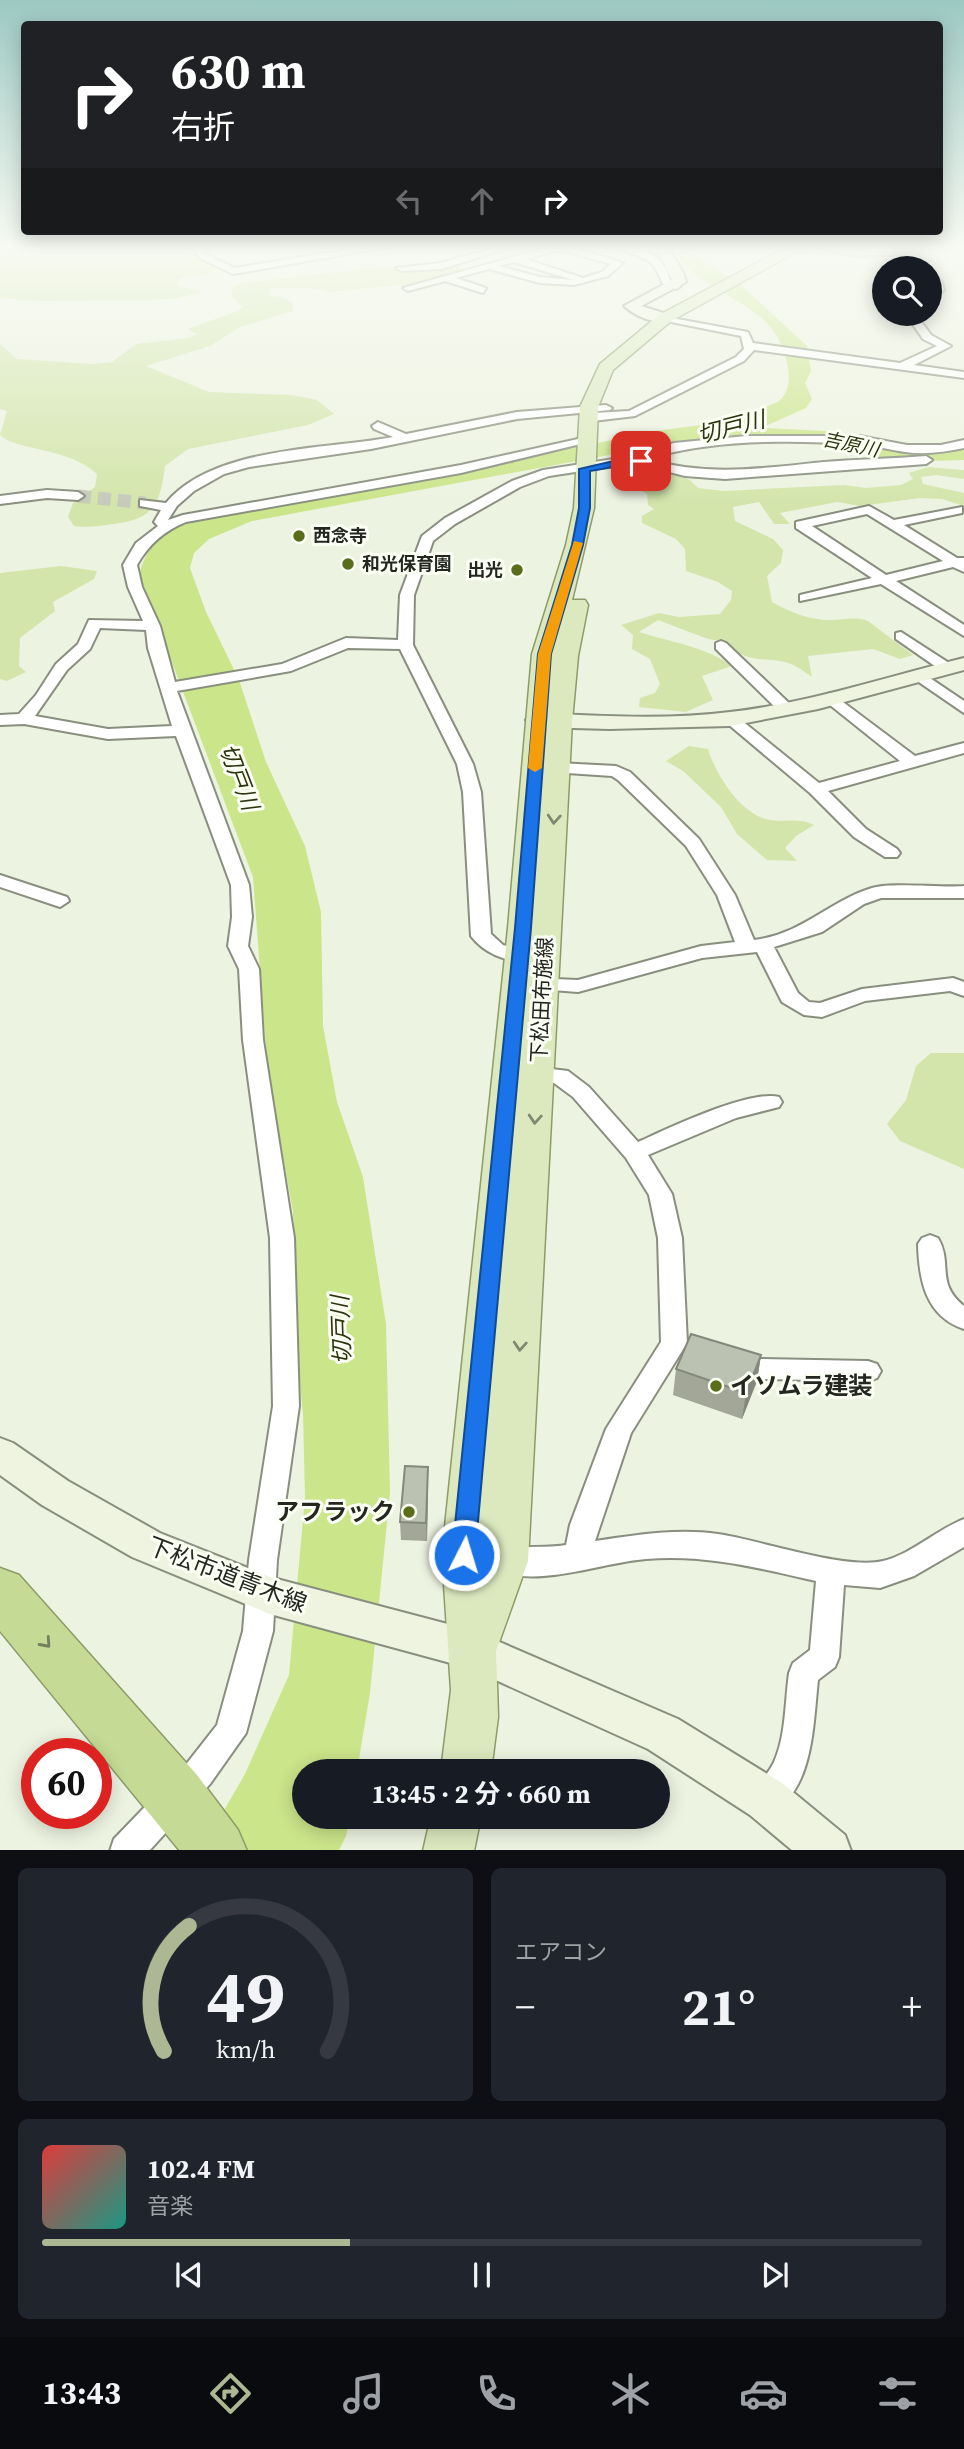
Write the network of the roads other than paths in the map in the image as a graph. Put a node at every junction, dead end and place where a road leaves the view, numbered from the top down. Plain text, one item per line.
1 (649, 332) edge
2 (736, 332) edge
3 (924, 332) edge
4 (749, 345) junction
5 (902, 366) junction
6 (964, 374) edge
7 (597, 412) junction
8 (377, 426) dead end
9 (404, 439) junction
10 (964, 444) edge
11 (956, 454) edge
12 (593, 455) junction
13 (635, 459) junction
14 (78, 496) tunnel mouth
15 (0, 500) edge
16 (145, 503) tunnel mouth
17 (166, 507) junction
18 (957, 510) dead end
19 (892, 524) junction
20 (166, 526) junction
21 (961, 564) edge
22 (884, 579) junction
23 (805, 598) dead end
24 (153, 626) junction
25 (964, 632) edge
26 (901, 636) dead end
27 (405, 645) junction
28 (721, 646) dead end
29 (955, 666) edge
30 (918, 676) junction
31 (173, 688) junction
32 (831, 698) junction
33 (964, 708) edge
34 (786, 709) junction
35 (24, 719) junction
36 (730, 719) junction
37 (0, 720) edge
38 (548, 721) junction
39 (182, 732) junction
40 (959, 754) edge
41 (913, 763) junction
42 (558, 768) junction
43 (817, 789) junction
44 (891, 853) dead end
45 (0, 881) edge
46 (964, 892) edge
47 (60, 901) dead end
48 (754, 947) junction
49 (526, 974) junction
50 (964, 990) edge
51 (523, 1073) junction
52 (771, 1102) dead end
53 (634, 1152) junction
54 (930, 1244) dead end
55 (964, 1319) edge
56 (694, 1349) junction
57 (868, 1371) dead end
58 (0, 1454) edge
59 (964, 1532) edge
60 (578, 1554) junction
61 (464, 1555) junction
62 (506, 1561) junction
63 (831, 1571) junction
64 (0, 1592) edge
65 (265, 1594) junction
66 (474, 1650) junction
67 (468, 1759) edge
68 (766, 1799) junction
69 (193, 1819) edge
70 (453, 1829) edge
71 (127, 1850) edge
72 (448, 1850) edge
73 (829, 1850) edge

1 - 7 main road, 下松田布施線
2 - 4 street
3 - 5 street
4 - 5 street
4 - 7 street
5 - 6 street
7 - 9 street
7 - 12 main road, 下松田布施線
8 - 9 street
9 - 17 street
10 - 11 street
11 - 13 street
11 - 13 street
12 - 13 street
12 - 20 street
12 - 27 street
12 - 38 main road, 下松田布施線
14 - 15 street
16 - 17 street
17 - 20 street
18 - 19 street
19 - 21 street
19 - 22 street
20 - 24 street
21 - 22 street
22 - 23 street
22 - 25 street
24 - 31 street
24 - 35 street
26 - 29 street
27 - 31 street
27 - 49 street
28 - 34 street
29 - 30 street
30 - 32 street
30 - 33 street
31 - 39 street
32 - 34 street
32 - 41 street
34 - 36 street
35 - 37 street
35 - 39 street
36 - 38 street
36 - 43 street
38 - 42 main road, 下松田布施線
38 - 49 main road, 下松田布施線
39 - 65 street
40 - 41 street
41 - 43 street
42 - 48 street
42 -> 49 main road, 下松田布施線
43 - 44 street
45 - 47 street
46 - 48 street
48 - 49 street
48 - 50 street
49 - 51 main road, 下松田布施線
51 - 53 street
51 - 61 main road, 下松田布施線
51 -> 62 main road, 下松田布施線
52 - 53 street
53 - 56 street
54 - 55 street
56 - 57 street
56 - 60 street
58 - 65 street, 下松市道青木線
59 - 63 street
60 - 62 street
60 - 63 street
61 - 62 street
61 - 66 main road, 下松田布施線
62 - 66 main road, 下松田布施線
63 - 68 street
64 -> 69 highway
65 - 66 street, 下松市道青木線
65 - 69 street
66 - 67 main road, 下松田布施線
66 - 68 street, 下松市道青木線
68 - 73 street, 下松市道青木線
69 - 71 street
70 - 72 main road

